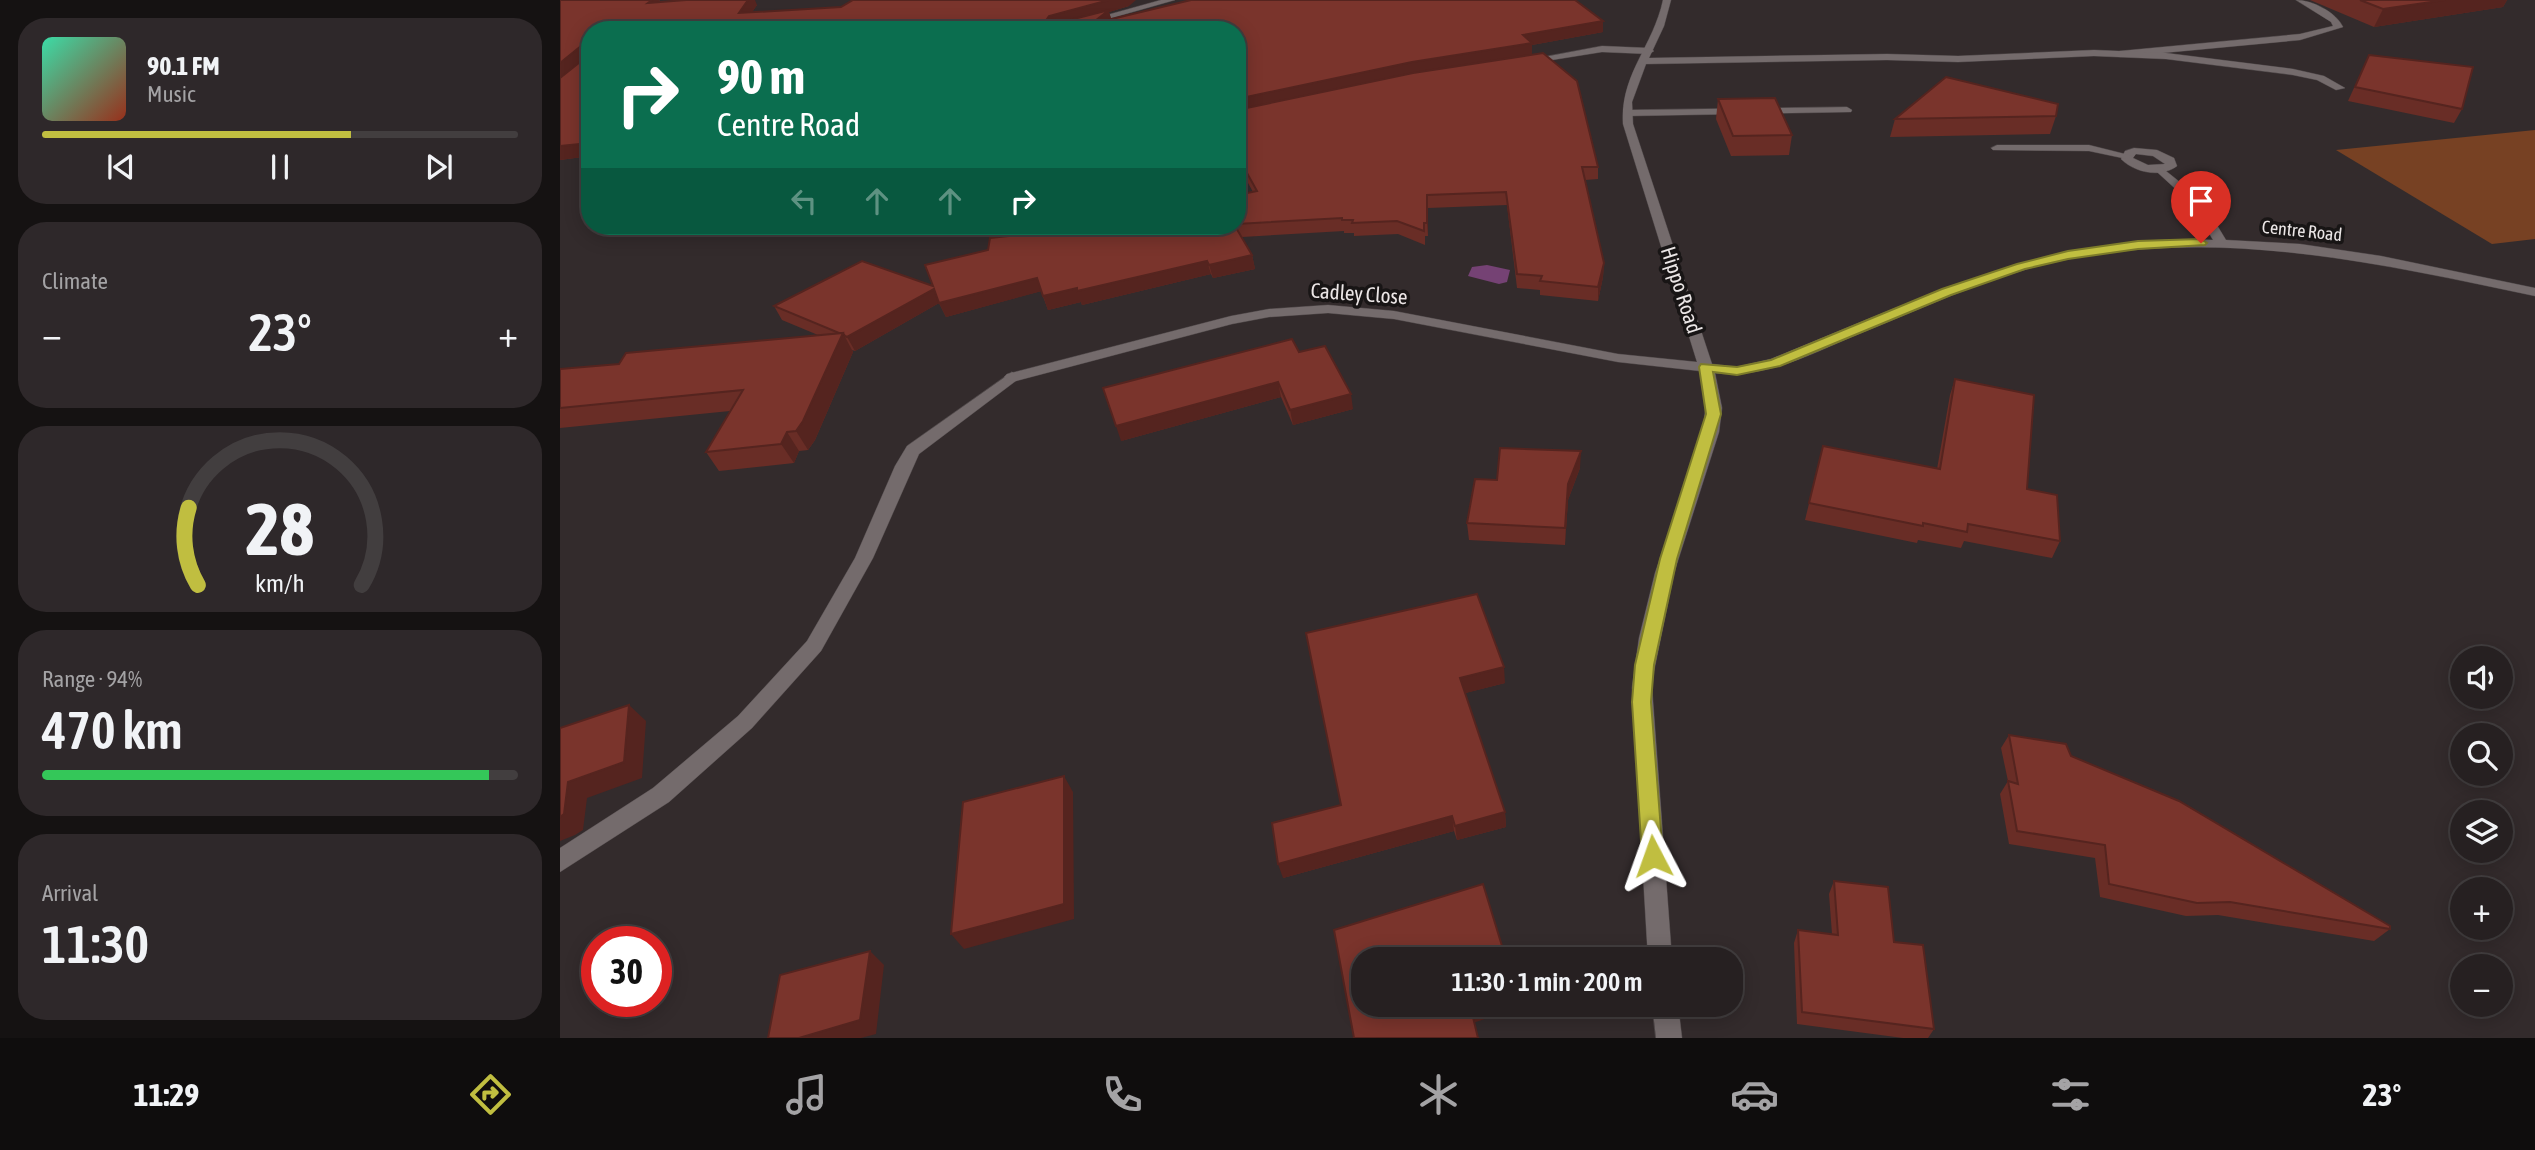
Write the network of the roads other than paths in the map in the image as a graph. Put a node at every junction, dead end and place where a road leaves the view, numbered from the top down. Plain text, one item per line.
1 (1171, 0) edge
2 (1667, 0) edge
3 (2300, 0) edge
4 (1091, 21) edge
5 (2120, 54) junction
6 (1646, 56) junction
7 (1520, 62) edge
8 (2340, 88) dead end
9 (1847, 110) dead end
10 (1628, 113) junction
11 (1997, 148) edge
12 (2127, 156) junction
13 (2161, 170) junction
14 (2221, 243) junction
15 (2535, 292) edge
16 (1706, 367) junction
17 (560, 860) edge
18 (1659, 947) edge
19 (1667, 1017) edge
20 (1670, 1038) edge

1 - 4 street
2 - 6 street, Hippo Road
3 - 5 street
5 - 6 street
5 - 8 street
6 - 7 street
6 - 10 street, Hippo Road
9 - 10 street
10 - 16 street, Hippo Road
11 - 12 street
12 - 13 street
12 - 13 street
13 - 14 street
14 - 15 street, Centre Road
14 - 16 street, Centre Road
16 - 17 street, Cadley Close
16 - 18 street, Hippo Road
19 - 20 street

